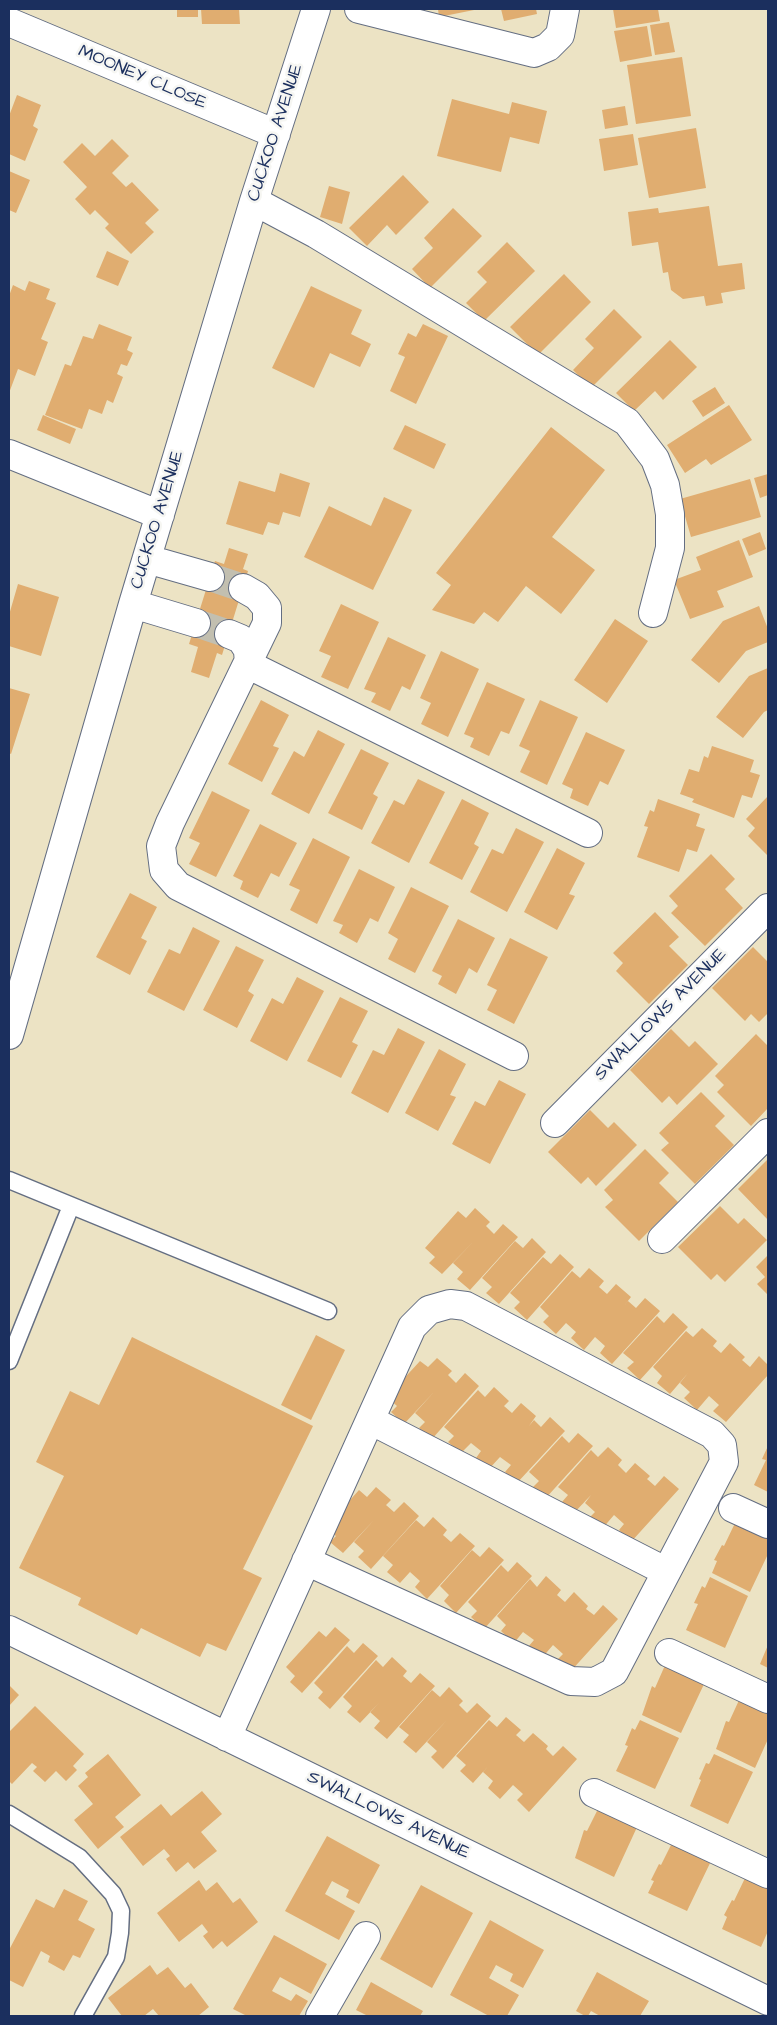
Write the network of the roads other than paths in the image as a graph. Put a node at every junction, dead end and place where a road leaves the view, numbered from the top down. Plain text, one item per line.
1 (316, 9) edge
2 (359, 9) edge
3 (565, 9) edge
4 (9, 22) edge
5 (276, 134) junction
6 (254, 201) junction
7 (9, 454) edge
8 (160, 515) junction
9 (147, 559) junction
10 (210, 578) tunnel mouth
11 (244, 588) tunnel mouth
12 (133, 604) junction
13 (653, 613) dead end
14 (196, 623) tunnel mouth
15 (229, 634) tunnel mouth
16 (249, 665) junction
17 (588, 833) dead end
18 (768, 908) edge
19 (11, 1018) edge
20 (514, 1056) dead end
21 (555, 1123) dead end
22 (768, 1133) edge
23 (9, 1180) edge
24 (71, 1206) junction
25 (662, 1239) dead end
26 (328, 1311) dead end
27 (9, 1360) edge
28 (370, 1420) junction
29 (733, 1508) dead end
30 (768, 1524) edge
31 (306, 1561) junction
32 (665, 1571) junction
33 (9, 1630) edge
34 (669, 1653) dead end
35 (768, 1699) edge
36 (226, 1736) junction
37 (594, 1792) dead end
38 (9, 1814) edge
39 (768, 1874) edge
40 (366, 1936) dead end
41 (768, 2001) edge
42 (83, 2016) edge
43 (320, 2016) edge

1 - 5 street, CUCKOO AVENUE
2 - 3 street
4 - 5 street, MOONEY CLOSE
5 - 6 street, CUCKOO AVENUE
6 - 8 street, CUCKOO AVENUE
6 - 13 street
7 - 8 street
8 - 9 street, CUCKOO AVENUE
9 - 10 street
9 - 12 street, CUCKOO AVENUE
11 - 16 street
12 - 14 street
12 - 19 street, CUCKOO AVENUE
15 - 16 street
16 - 17 street
16 - 20 street
18 - 21 street, SWALLOWS AVENUE
22 - 25 street
23 - 24 lane
24 - 26 lane
24 - 27 lane
28 - 31 street
28 - 32 street
28 - 32 street
29 - 30 street
31 - 32 street
31 - 36 street
33 - 36 street, SWALLOWS AVENUE
34 - 35 street
36 - 41 street, SWALLOWS AVENUE
37 - 39 street
38 - 42 lane
40 - 43 street

